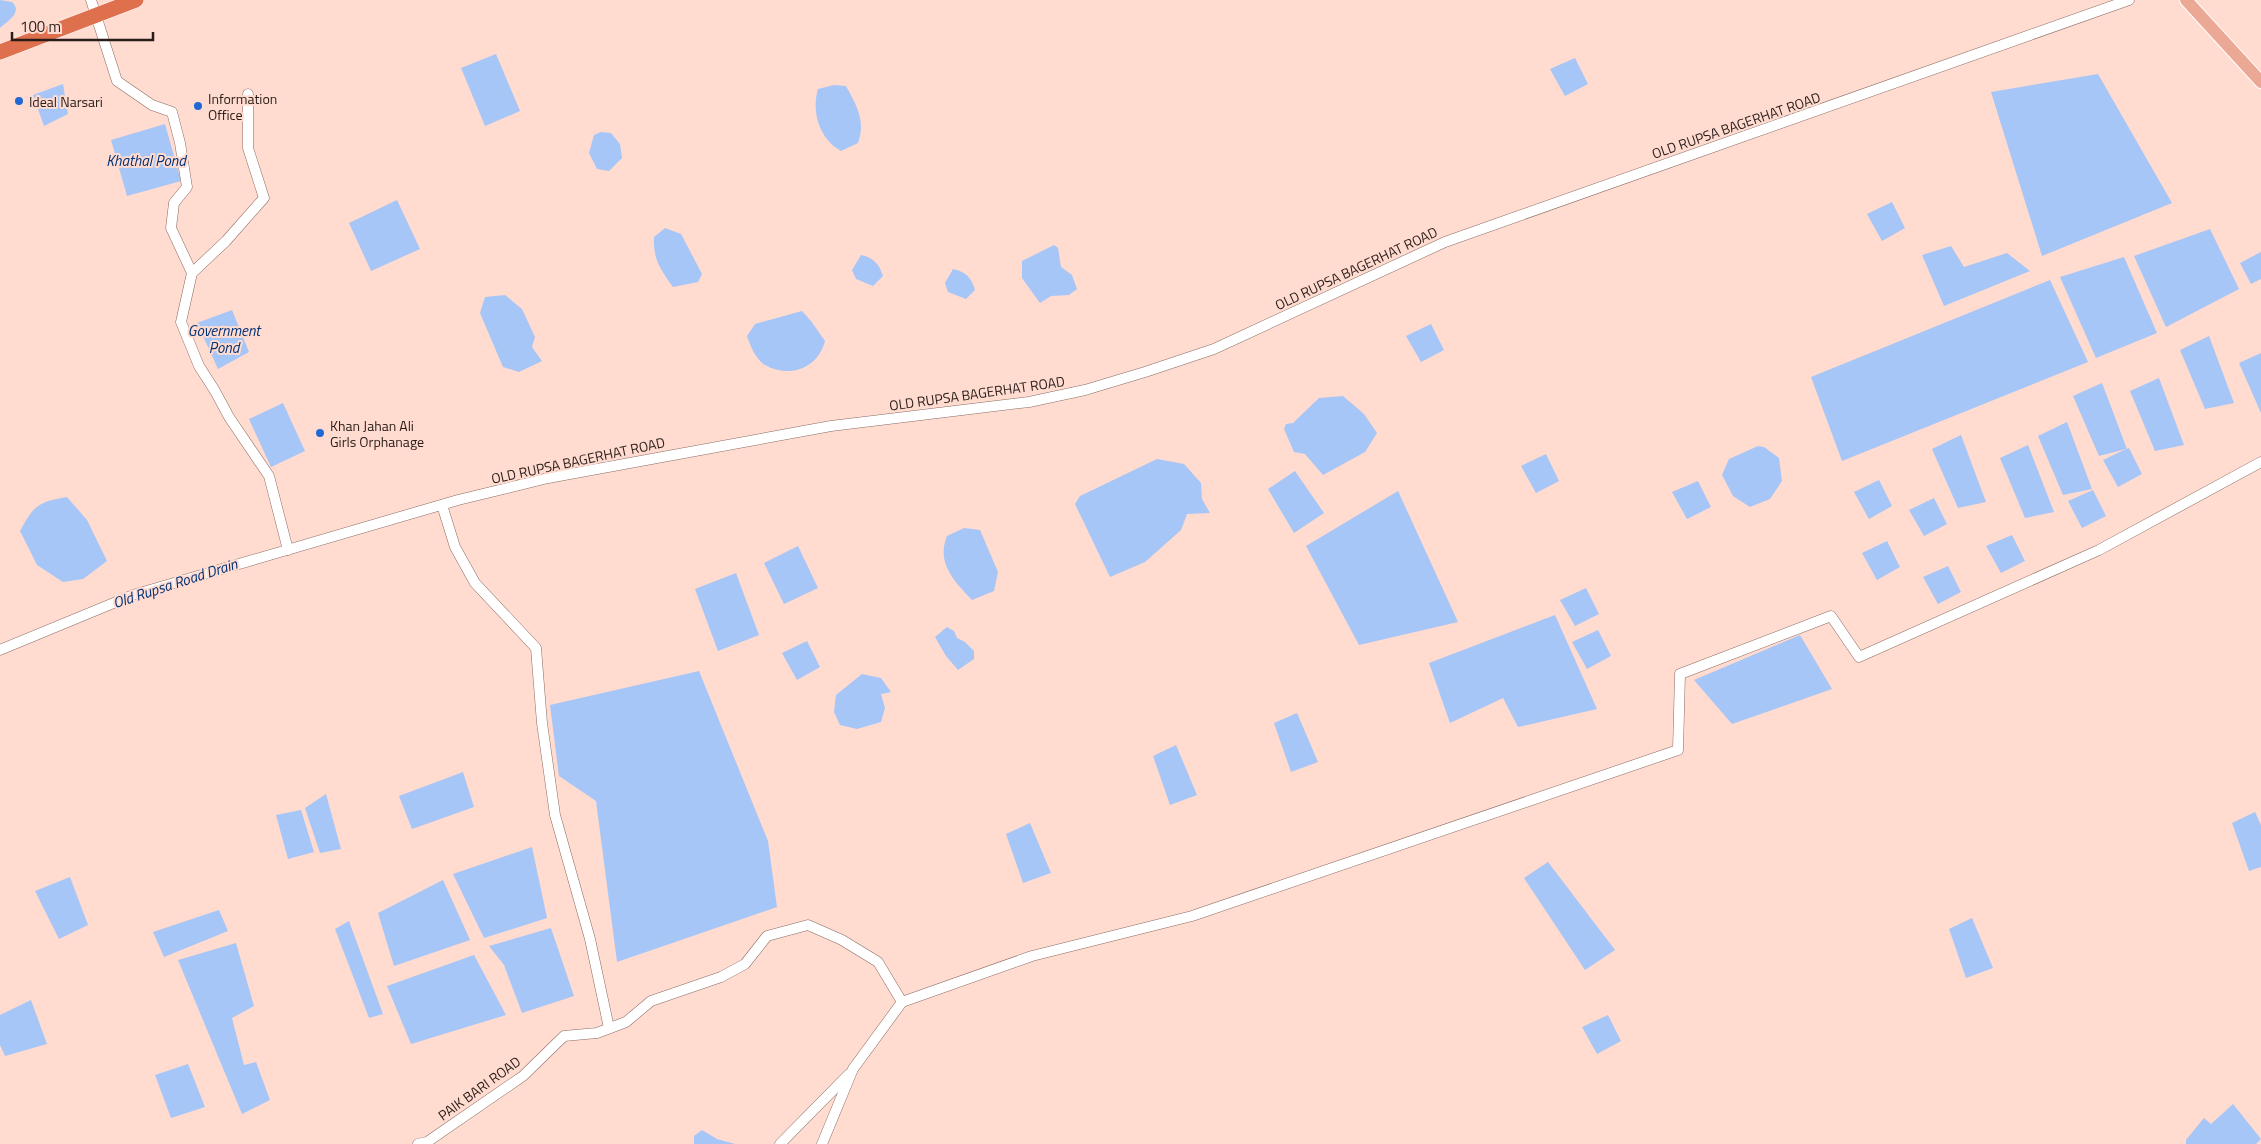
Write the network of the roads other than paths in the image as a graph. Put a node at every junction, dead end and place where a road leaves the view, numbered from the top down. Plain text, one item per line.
1 (90, 0) edge
2 (136, 0) edge
3 (2129, 0) edge
4 (2186, 0) edge
5 (97, 15) junction
6 (0, 52) edge
7 (2261, 82) edge
8 (248, 94) dead end
9 (192, 273) junction
10 (2261, 462) edge
11 (442, 505) junction
12 (288, 550) junction
13 (0, 650) edge
14 (902, 1002) junction
15 (609, 1028) junction
16 (853, 1069) junction
17 (418, 1144) edge
18 (780, 1144) edge
19 (822, 1144) edge

1 - 5 street
2 - 5 highway
3 - 11 street, OLD RUPSA BAGERHAT ROAD
4 - 7 main road
5 - 6 highway
5 - 9 street
8 - 9 street
9 - 12 street
10 - 14 street
11 - 12 street, OLD RUPSA BAGERHAT ROAD
11 - 15 street
12 - 13 street, OLD RUPSA BAGERHAT ROAD
14 - 15 street, PAIK BARI ROAD
14 - 16 street
15 - 17 street, PAIK BARI ROAD
16 - 18 street
16 - 19 street

